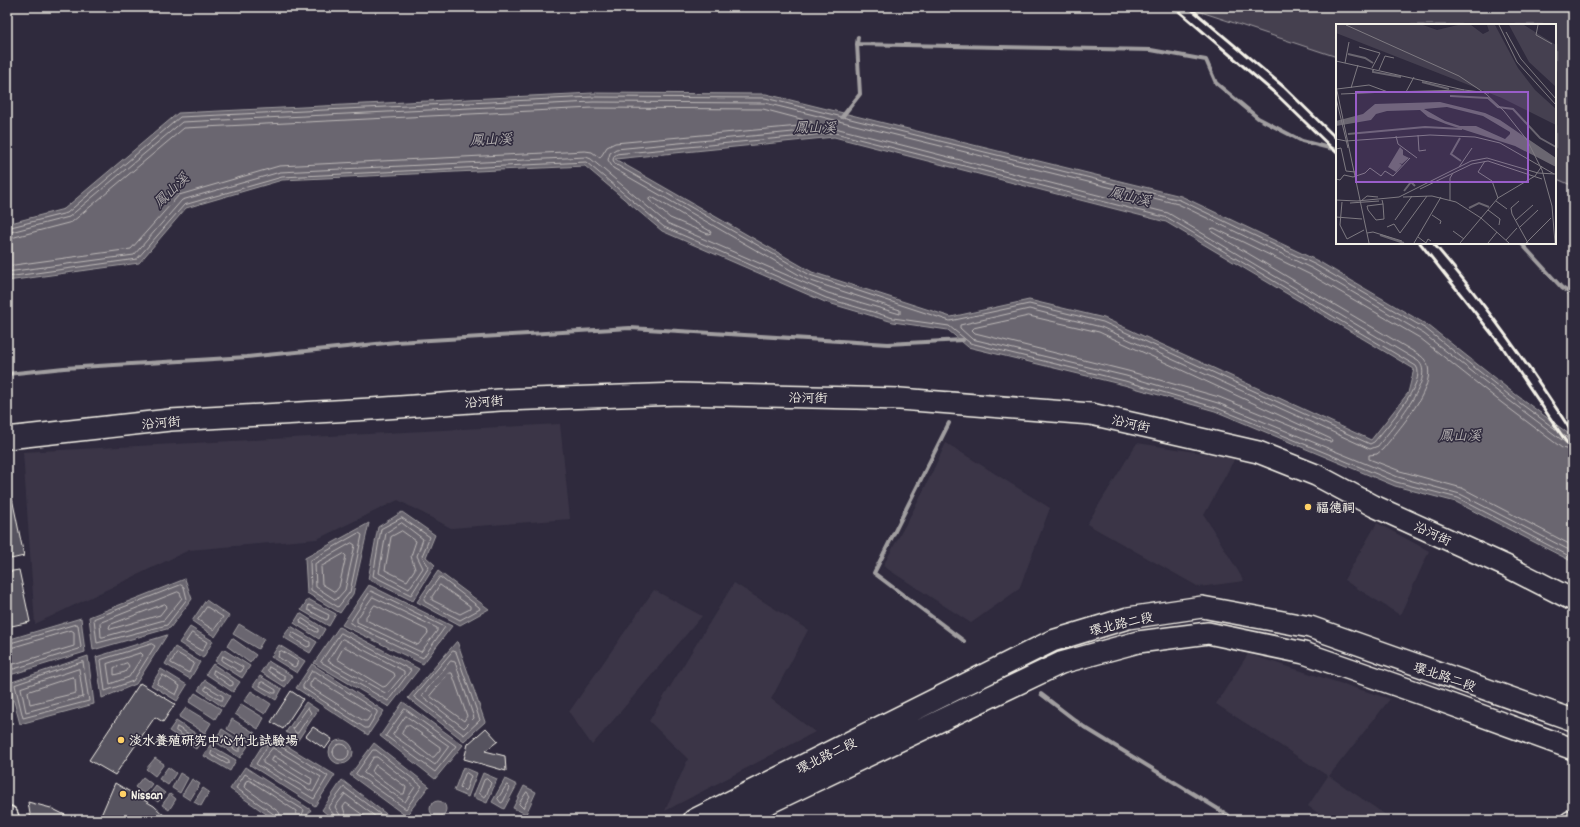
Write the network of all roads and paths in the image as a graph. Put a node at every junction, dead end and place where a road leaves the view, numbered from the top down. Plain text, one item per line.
1 (7, 438) edge
2 (1573, 600) edge
3 (1573, 720) edge
4 (1573, 750) edge
5 (7, 817) edge
6 (1573, 817) edge
7 (8, 820) edge
8 (694, 820) edge
9 (733, 820) edge
10 (1568, 820) edge

1 - 2 street, 沿河街
3 - 8 street, 環北路二段
4 - 9 street, 環北路二段
5 - 7 main road
6 - 10 street

